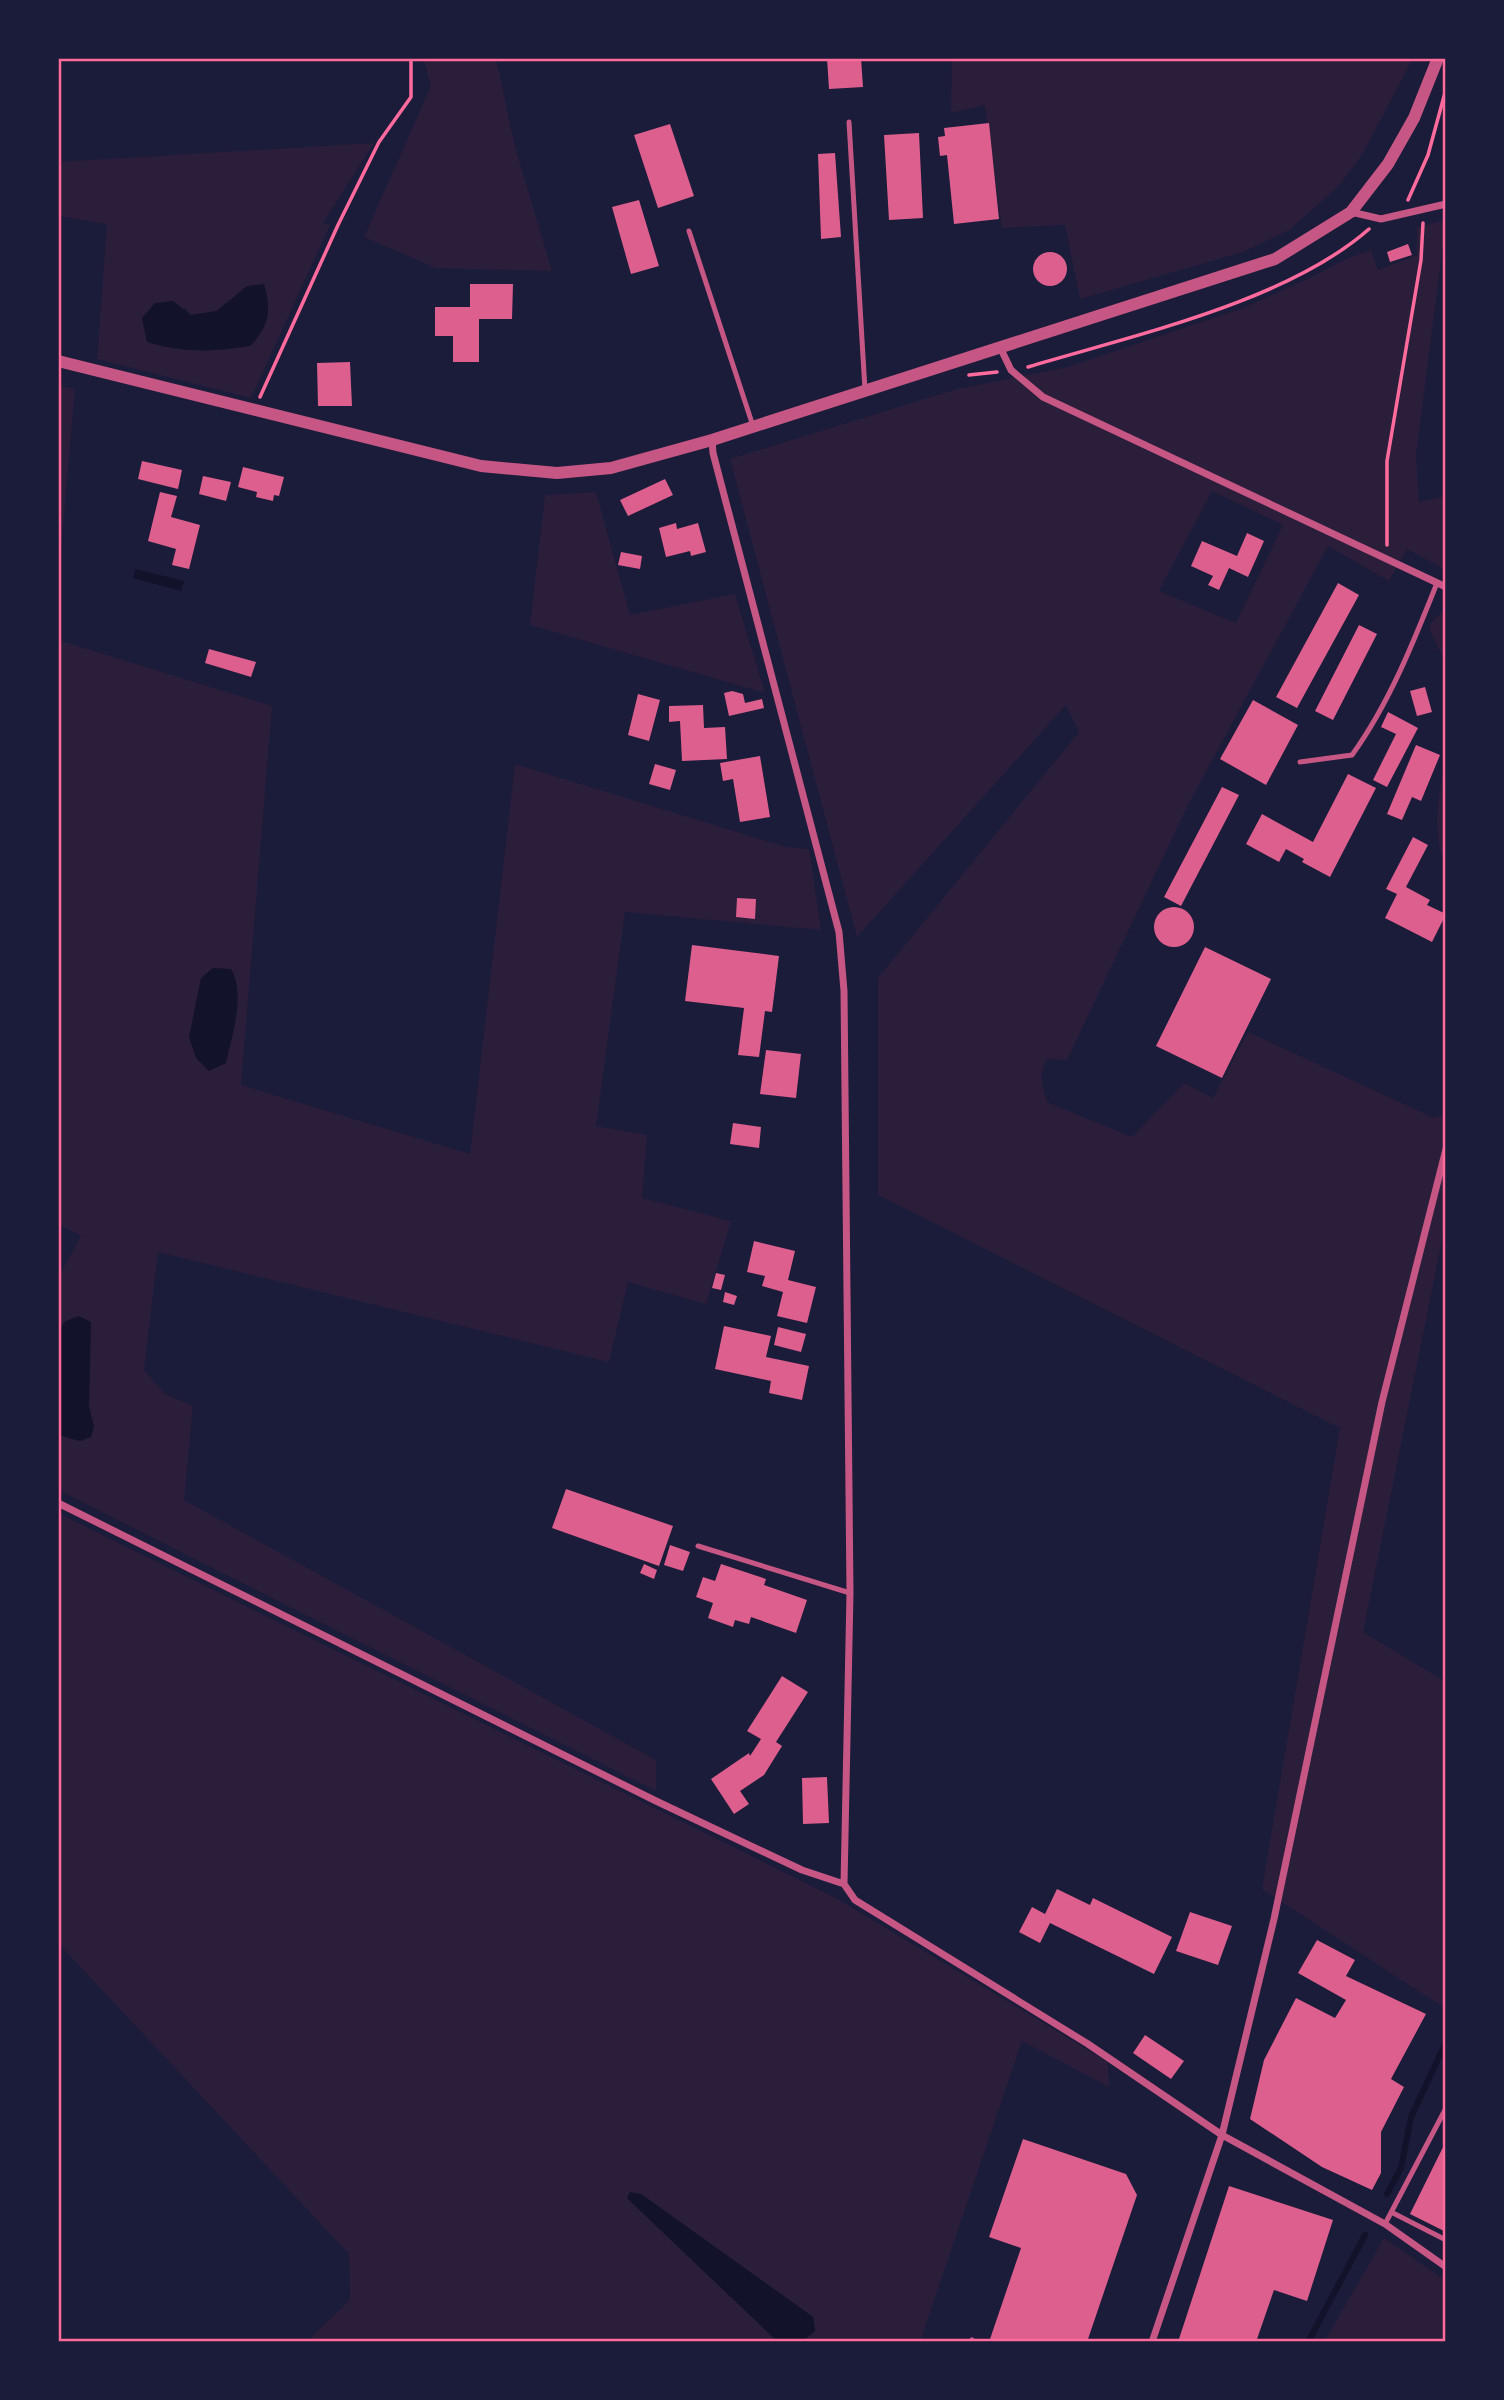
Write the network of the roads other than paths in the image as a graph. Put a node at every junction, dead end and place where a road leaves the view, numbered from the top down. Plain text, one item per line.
1 (1438, 58) edge
2 (849, 122) dead end
3 (1446, 204) edge
4 (1351, 212) junction
5 (689, 231) dead end
6 (1000, 347) junction
7 (58, 361) edge
8 (866, 390) junction
9 (753, 426) junction
10 (712, 440) junction
11 (1437, 583) junction
12 (1446, 587) edge
13 (1300, 762) dead end
14 (1446, 1149) edge
15 (58, 1503) edge
16 (698, 1546) dead end
17 (850, 1592) junction
18 (844, 1884) junction
19 (1446, 2108) edge
20 (1222, 2135) junction
21 (1393, 2213) junction
22 (1385, 2224) junction
23 (1446, 2240) edge
24 (1446, 2267) edge
25 (1152, 2342) edge

1 - 4 street
2 - 8 lane
3 - 4 street
4 - 6 street
5 - 9 lane
6 - 8 street
6 - 11 street
7 - 10 street
8 - 9 street
9 - 10 street
10 - 17 street
11 - 12 street
11 - 13 lane
14 - 20 street
15 - 18 street
16 - 17 lane
17 - 18 street
18 - 20 street
19 - 21 lane
20 - 22 street
20 - 25 street
21 - 22 lane
21 - 23 lane
22 - 24 street

